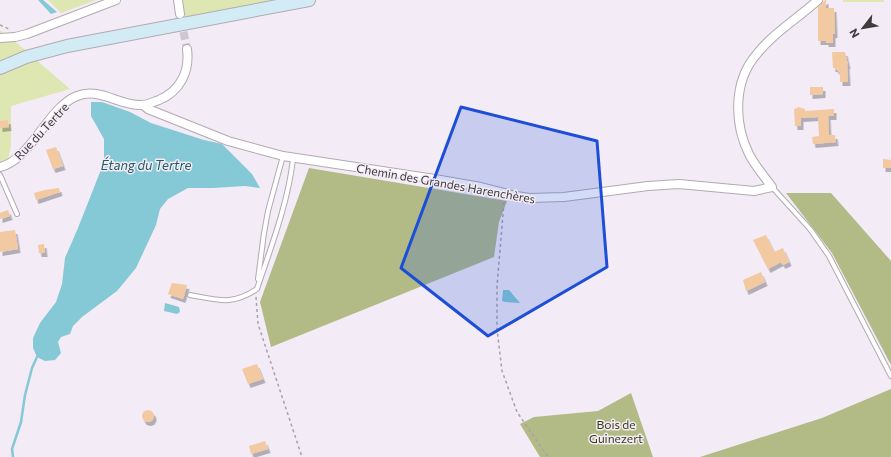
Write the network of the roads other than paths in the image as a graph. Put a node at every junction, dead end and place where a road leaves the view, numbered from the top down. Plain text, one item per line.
1 (116, 0) edge
2 (178, 0) edge
3 (309, 0) edge
4 (818, 0) edge
5 (180, 14) tunnel mouth
6 (0, 38) edge
7 (187, 49) tunnel mouth
8 (0, 68) edge
9 (142, 105) junction
10 (283, 156) junction
11 (293, 158) junction
12 (0, 167) edge
13 (0, 175) edge
14 (772, 187) junction
15 (16, 214) dead end
16 (257, 290) junction
17 (190, 295) dead end
18 (891, 376) edge

1 - 6 street
2 - 5 street
3 - 8 main road
4 - 14 street
7 - 9 street, Rue du Tertre
9 - 10 street, Chemin des Grandes Harenchères
9 - 12 street, Rue du Tertre
10 - 11 street, Chemin des Grandes Harenchères
10 - 16 lane
11 - 14 street, Chemin des Grandes Harenchères
11 - 16 lane
13 - 15 lane
14 - 18 lane
16 - 17 lane

